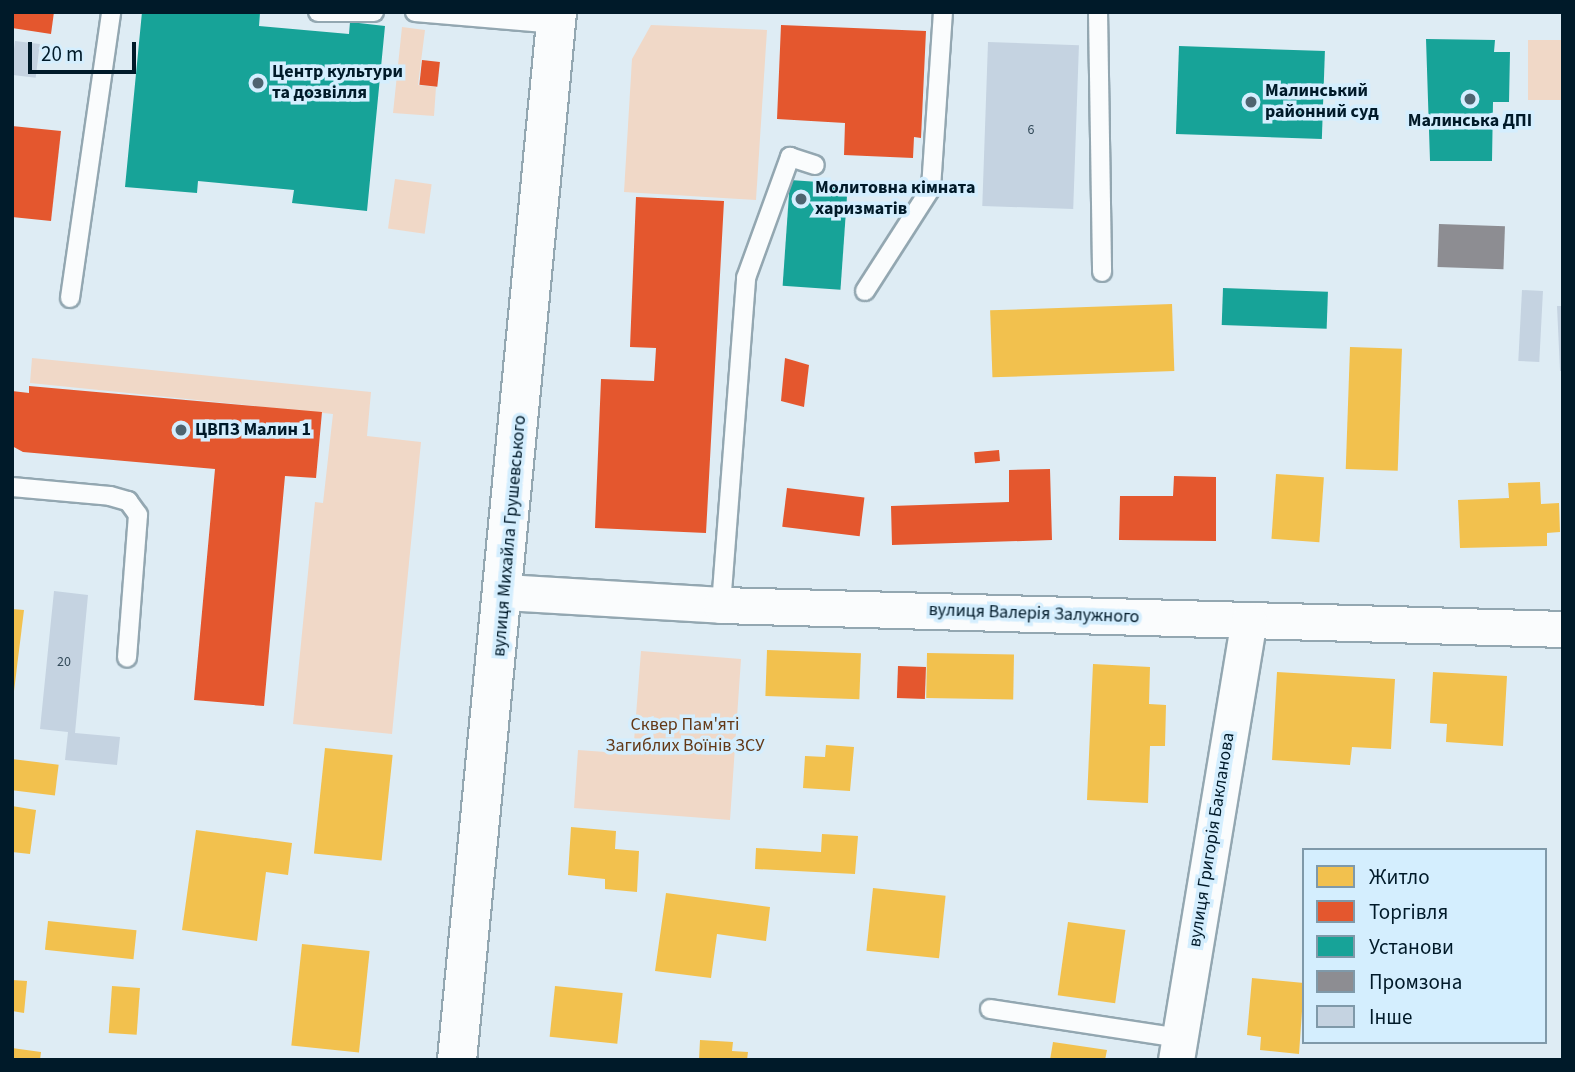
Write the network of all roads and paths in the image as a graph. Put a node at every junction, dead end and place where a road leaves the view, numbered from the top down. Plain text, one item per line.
1 (111, 12) edge
2 (318, 12) edge
3 (374, 12) edge
4 (415, 12) edge
5 (943, 12) edge
6 (1098, 12) edge
7 (557, 18) edge
8 (815, 165) dead end
9 (1101, 272) dead end
10 (865, 291) dead end
11 (70, 298) dead end
12 (12, 486) edge
13 (505, 592) junction
14 (721, 606) junction
15 (1249, 621) junction
16 (1563, 629) edge
17 (127, 658) dead end
18 (990, 1009) dead end
19 (1178, 1049) edge
20 (457, 1060) edge

1 - 11 lane
2 - 3 lane
4 - 7 lane
5 - 10 lane
6 - 9 lane
7 - 13 street, вулиця Михайла Грушевського
8 - 14 lane
12 - 17 lane
13 - 14 street, вулиця Валерія Залужного
13 - 20 street, вулиця Михайла Грушевського
14 - 15 street, вулиця Валерія Залужного
15 - 16 street, вулиця Валерія Залужного
15 - 19 street, вулиця Григорія Бакланова
18 - 19 lane

